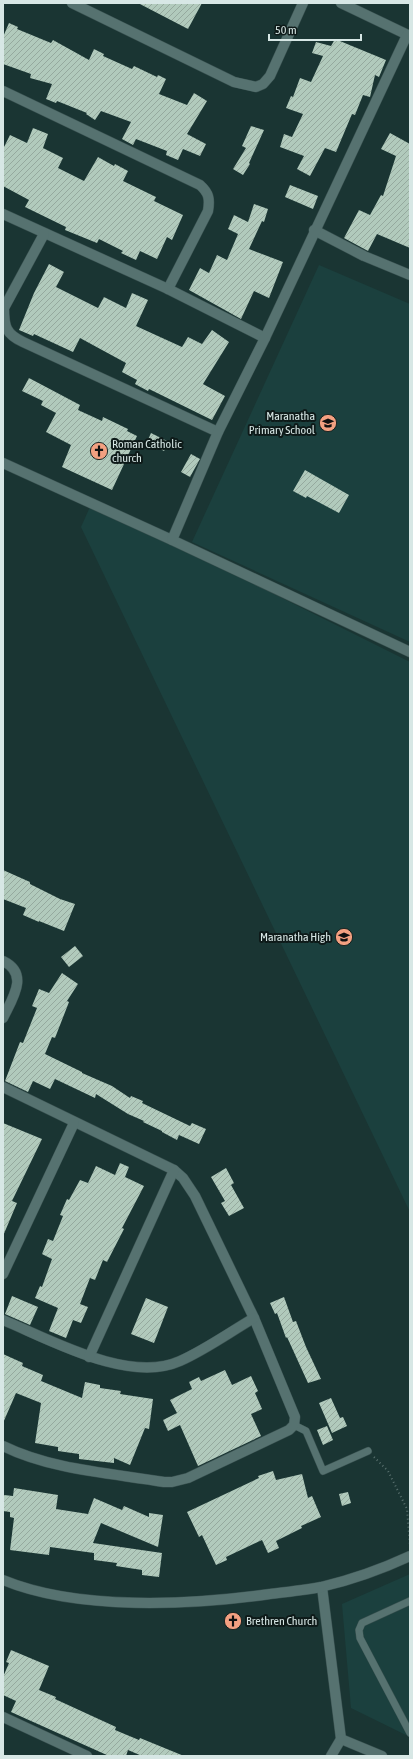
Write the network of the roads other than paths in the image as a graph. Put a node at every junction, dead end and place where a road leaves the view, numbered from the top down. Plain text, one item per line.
1 (72, 3) edge
2 (303, 3) edge
3 (341, 3) edge
4 (408, 35) edge
5 (3, 91) edge
6 (3, 214) edge
7 (314, 230) junction
8 (44, 234) junction
9 (410, 275) edge
10 (168, 289) junction
11 (264, 338) junction
12 (218, 432) junction
13 (3, 463) edge
14 (172, 540) junction
15 (410, 652) edge
16 (3, 961) edge
17 (3, 1018) edge
18 (3, 1087) edge
19 (74, 1123) junction
20 (174, 1170) junction
21 (3, 1274) edge
22 (254, 1318) junction
23 (3, 1320) edge
24 (89, 1357) junction
25 (294, 1425) junction
26 (3, 1446) edge
27 (368, 1451) road end
28 (410, 1554) edge
29 (3, 1580) edge
30 (322, 1587) junction
31 (410, 1602) edge
32 (3, 1717) edge
33 (410, 1733) edge
34 (341, 1739) junction
35 (87, 1756) edge
36 (331, 1756) edge
37 (382, 1756) edge

1 - 2 street
3 - 4 street
4 - 7 street
5 - 10 street
6 - 8 street
7 - 9 street
7 - 11 street
8 - 10 street
8 - 12 street
10 - 11 street
11 - 12 street
12 - 14 street
13 - 14 street
14 - 15 street
16 - 17 street
18 - 19 street
19 - 20 street
19 - 21 street
20 - 22 street
20 - 24 street
22 - 24 street
22 - 25 street
23 - 24 street
25 - 26 street
25 - 27 lane
28 - 30 street
29 - 30 street
30 - 34 street
31 - 33 lane
32 - 35 street
34 - 36 street
34 - 37 street

